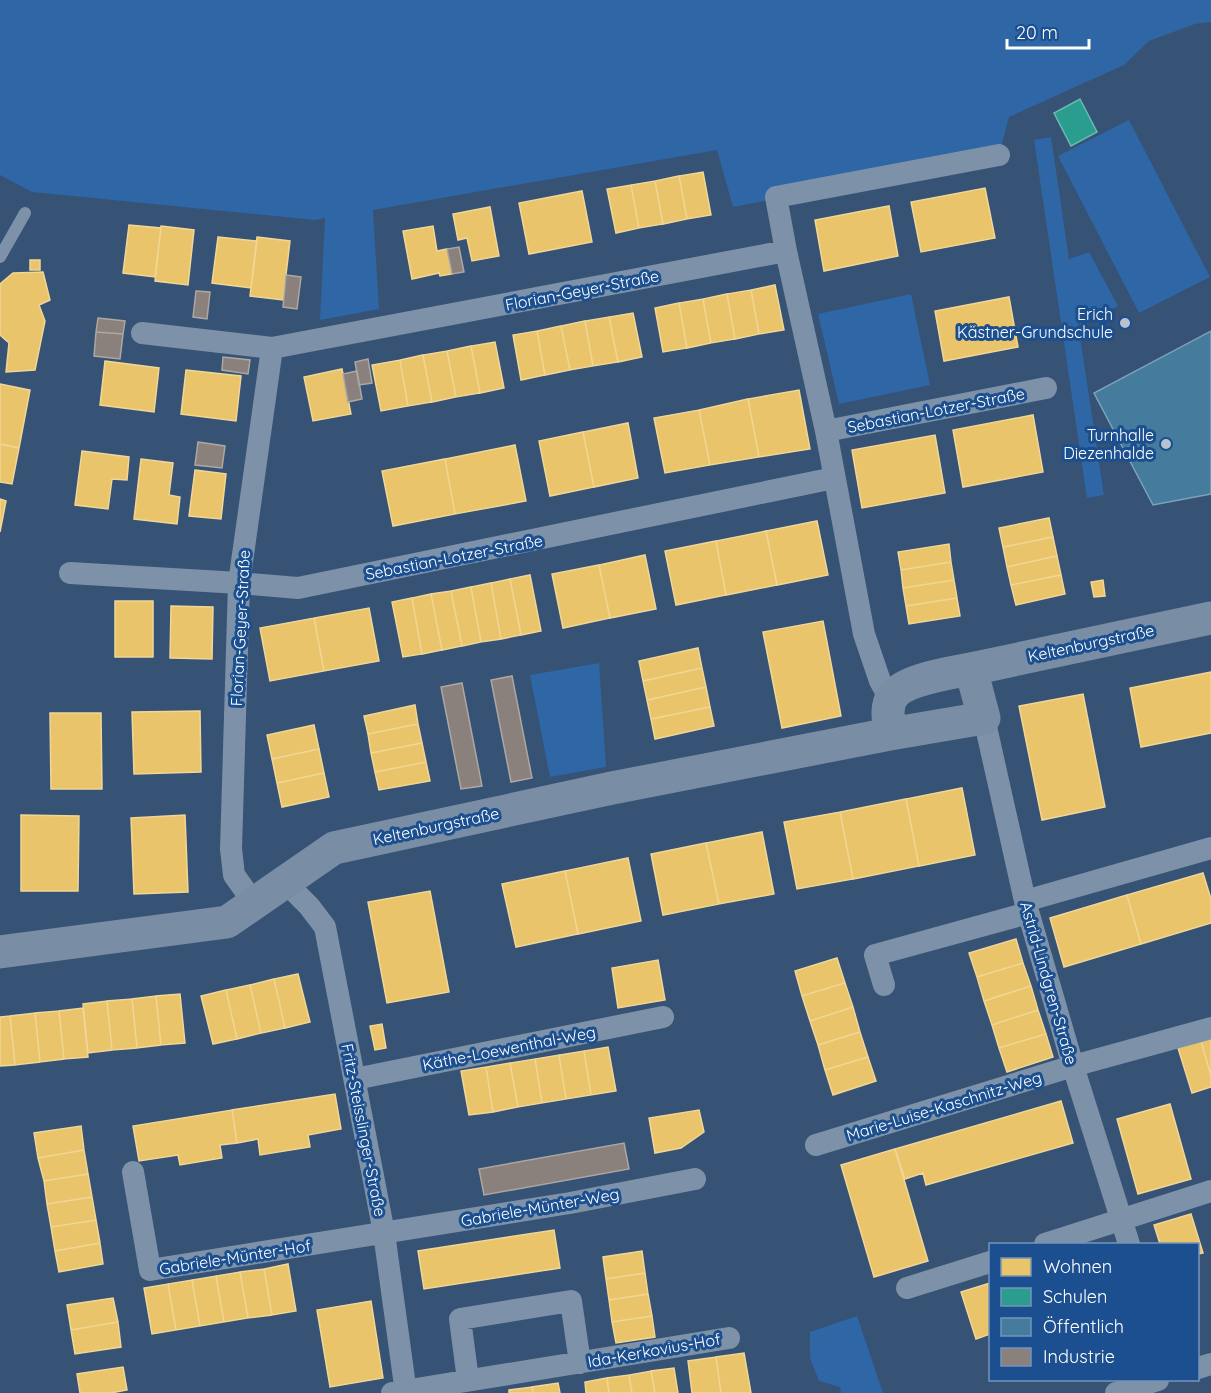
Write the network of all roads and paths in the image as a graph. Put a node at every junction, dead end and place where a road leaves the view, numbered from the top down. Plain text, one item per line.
1 (999, 155) dead end
2 (25, 213) dead end
3 (786, 251) junction
4 (0, 257) edge
5 (142, 333) dead end
6 (272, 348) junction
7 (1046, 388) dead end
8 (826, 431) junction
9 (834, 478) junction
10 (70, 573) dead end
11 (239, 583) junction
12 (1211, 618) edge
13 (971, 669) junction
14 (890, 699) junction
15 (984, 718) junction
16 (890, 734) junction
17 (1211, 848) edge
18 (285, 882) junction
19 (254, 903) junction
20 (1027, 907) junction
21 (0, 952) edge
22 (884, 985) dead end
23 (663, 1017) dead end
24 (1211, 1028) edge
25 (1073, 1066) junction
26 (355, 1079) junction
27 (816, 1145) dead end
28 (133, 1172) dead end
29 (695, 1179) dead end
30 (1211, 1191) edge
31 (1122, 1220) junction
32 (384, 1233) junction
33 (1051, 1243) edge
34 (1128, 1243) edge
35 (989, 1262) edge
36 (907, 1288) dead end
37 (729, 1338) dead end
38 (580, 1363) junction
39 (468, 1380) junction
40 (1155, 1381) edge
41 (400, 1392) edge
42 (1116, 1393) edge

1 - 3 street
2 - 4 lane
3 - 6 street, Florian-Geyer-Straße
3 - 8 street
5 - 6 street, Florian-Geyer-Straße
6 - 11 street, Florian-Geyer-Straße
7 - 8 street, Sebastian-Lotzer-Straße
8 - 9 street
9 - 11 street, Sebastian-Lotzer-Straße
9 - 14 street
10 - 11 street, Sebastian-Lotzer-Straße
11 - 19 street, Florian-Geyer-Straße
12 - 13 street, Keltenburgstraße
13 - 14 street, Keltenburgstraße
13 - 15 street
14 - 16 street
15 - 16 street, Keltenburgstraße
15 - 20 street, Astrid-Lindgren-Straße
16 - 18 street, Keltenburgstraße
17 - 20 street
18 - 19 street, Keltenburgstraße
18 - 26 street, Fritz-Steisslinger-Straße
19 - 21 street, Keltenburgstraße
20 - 22 street
20 - 25 street, Astrid-Lindgren-Straße
23 - 26 street, Käthe-Loewenthal-Weg
24 - 25 street, Marie-Luise-Kaschnitz-Weg
25 - 27 street, Marie-Luise-Kaschnitz-Weg
25 - 31 street, Astrid-Lindgren-Straße
26 - 32 street, Fritz-Steisslinger-Straße
28 - 32 street, Gabriele-Münter-Hof
29 - 32 street, Gabriele-Münter-Weg
30 - 31 street
31 - 33 street
31 - 34 street, Astrid-Lindgren-Straße
32 - 41 street, Fritz-Steisslinger-Straße
35 - 36 street
37 - 38 street, Ida-Kerkovius-Hof
38 - 39 street, Ida-Kerkovius-Hof
38 - 39 street, Ida-Kerkovius-Hof
39 - 41 street, Ida-Kerkovius-Hof
40 - 42 street

